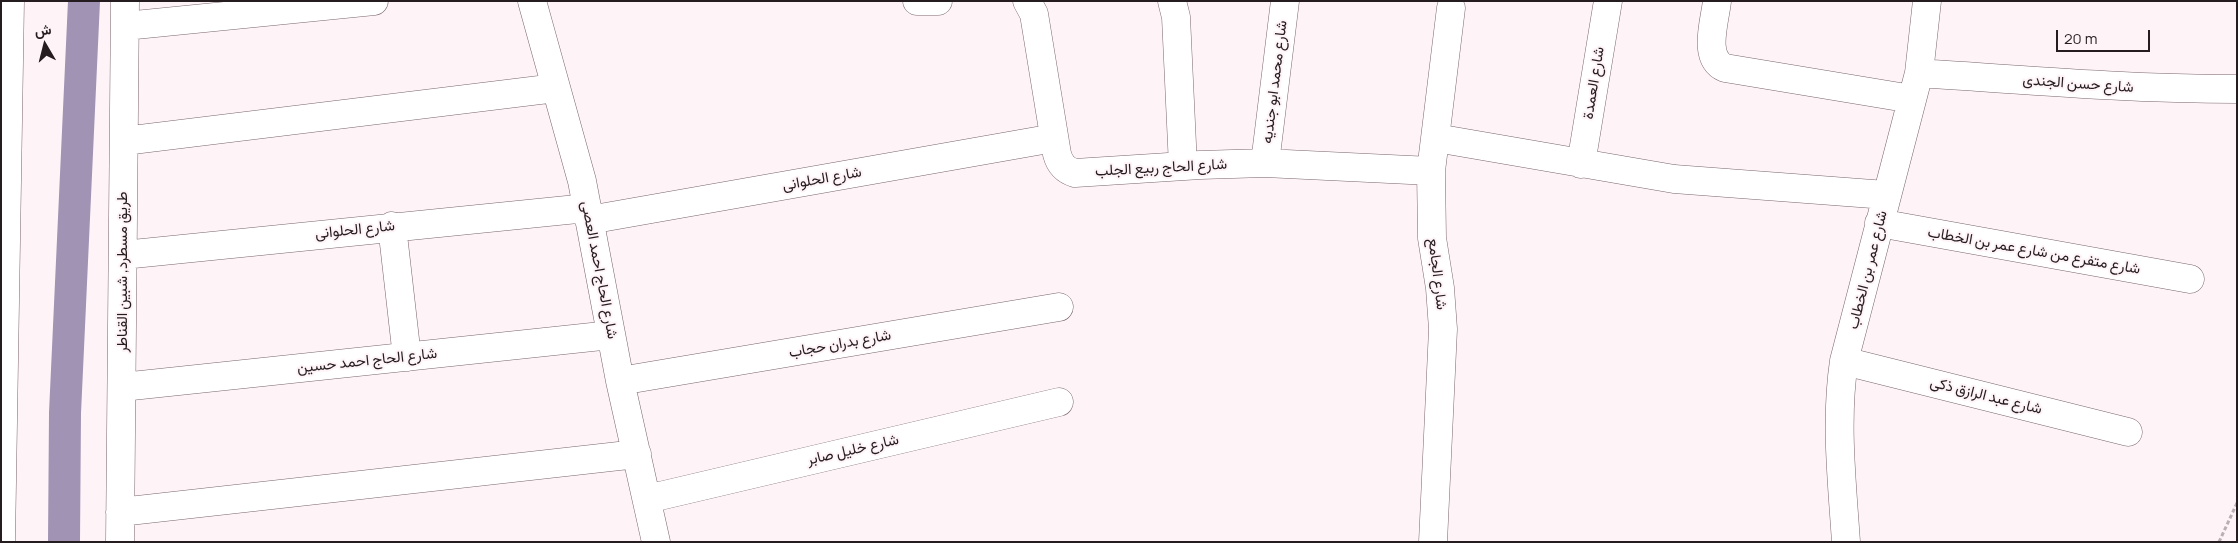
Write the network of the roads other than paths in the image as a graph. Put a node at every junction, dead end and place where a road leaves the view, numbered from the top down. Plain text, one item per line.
1 (10, 1) edge
2 (374, 1) edge
3 (532, 1) edge
4 (917, 1) edge
5 (938, 1) edge
6 (1028, 1) edge
7 (1172, 1) edge
8 (1285, 1) edge
9 (1608, 1) edge
10 (1717, 1) edge
11 (1927, 1) edge
12 (1451, 8) dead end
13 (125, 14) edge
14 (1919, 73) junction
15 (556, 88) junction
16 (2237, 89) edge
17 (1912, 99) junction
18 (1054, 138) junction
19 (1436, 138) junction
20 (124, 141) junction
21 (1265, 163) junction
22 (1581, 164) junction
23 (1183, 166) junction
24 (1431, 171) junction
25 (1886, 195) junction
26 (588, 214) junction
27 (1879, 223) junction
28 (392, 226) junction
29 (123, 255) junction
30 (2190, 279) dead end
31 (1059, 307) dead end
32 (611, 335) junction
33 (407, 357) junction
34 (1844, 361) junction
35 (620, 381) junction
36 (122, 388) junction
37 (1059, 402) dead end
38 (2128, 432) dead end
39 (637, 454) junction
40 (647, 500) junction
41 (120, 512) junction
42 (1, 542) edge
43 (120, 542) edge
44 (656, 542) edge
45 (1432, 542) edge
46 (1846, 542) edge

1 - 42 street
2 - 13 street
3 - 15 street, شارع الحاج احمد العصى
4 - 5 street
6 - 18 street, شارع الحاج ربيع الجلب
7 - 23 street
8 - 21 street, شارع محمد ابو جنديه
9 - 22 street, شارع العمدة
10 - 17 street
11 - 14 street, شارع عمر بن الخطاب
12 - 19 street, شارع الجامع
13 - 20 street, طريق مسطرد, شبين القناطر
14 - 16 street, شارع حسن الجندى
14 - 17 street, شارع عمر بن الخطاب
15 - 20 street
15 - 26 street, شارع الحاج احمد العصى
17 - 25 street, شارع عمر بن الخطاب
18 - 23 street, شارع الحاج ربيع الجلب
18 - 26 street, شارع الحلوانى
19 - 22 street
19 - 24 street, شارع الجامع
20 - 29 street, طريق مسطرد, شبين القناطر
21 - 23 street, شارع الحاج ربيع الجلب
21 - 24 street, شارع الحاج ربيع الجلب
22 - 25 street
24 - 45 street, شارع الجامع
25 - 27 street, شارع عمر بن الخطاب
26 - 28 street, شارع الحلوانى
26 - 32 street, شارع الحاج احمد العصى
27 - 30 street, شارع متفرع من شارع عمر بن الخطاب
27 - 34 street, شارع عمر بن الخطاب
28 - 29 street, شارع الحلوانى
28 - 33 street
29 - 36 street, طريق مسطرد, شبين القناطر
31 - 35 street, شارع بدران حجاب
32 - 33 street, شارع الحاج احمد حسين
32 - 35 street, شارع الحاج احمد العصى
33 - 36 street, شارع الحاج احمد حسين
34 - 38 street, شارع عبد الرازق ذكى
34 - 46 street, شارع عمر بن الخطاب
35 - 39 street, شارع الحاج احمد العصى
36 - 41 street, طريق مسطرد, شبين القناطر
37 - 40 street, شارع خليل صابر
39 - 40 street, شارع الحاج احمد العصى
39 - 41 street
40 - 44 street, شارع الحاج احمد العصى
41 - 43 street, طريق مسطرد, شبين القناطر

